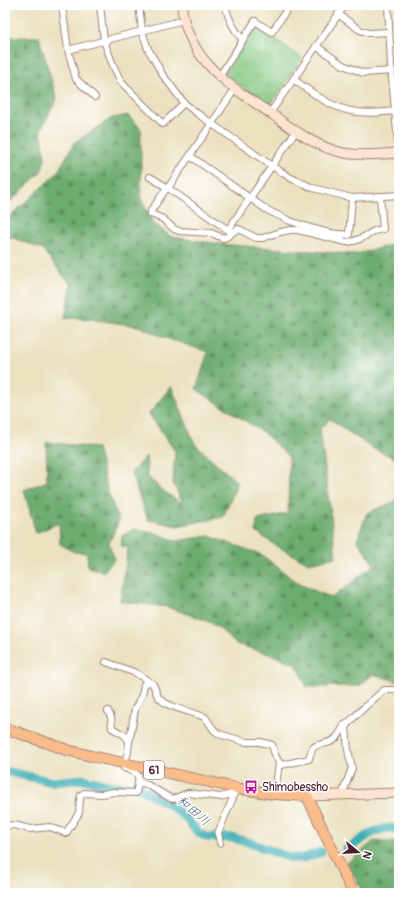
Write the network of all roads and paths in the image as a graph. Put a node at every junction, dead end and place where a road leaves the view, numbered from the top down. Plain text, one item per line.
1 (62, 5) edge
2 (100, 5) edge
3 (139, 5) edge
4 (182, 5) edge
5 (225, 5) edge
6 (290, 5) edge
7 (345, 5) edge
8 (388, 5) edge
9 (338, 14) junction
10 (184, 20) junction
11 (142, 31) junction
12 (389, 32) junction
13 (242, 40) junction
14 (104, 41) junction
15 (316, 46) junction
16 (68, 50) junction
17 (392, 71) junction
18 (219, 77) junction
19 (293, 79) junction
20 (235, 89) junction
21 (95, 97) dead end
22 (184, 103) junction
23 (396, 111) junction
24 (270, 113) junction
25 (212, 124) junction
26 (296, 131) junction
27 (399, 153) edge
28 (190, 156) junction
29 (272, 166) junction
30 (150, 177) dead end
31 (168, 188) junction
32 (399, 195) edge
33 (380, 196) junction
34 (251, 198) junction
35 (352, 198) junction
36 (106, 662) dead end
37 (149, 682) junction
38 (399, 690) edge
39 (108, 710) dead end
40 (347, 724) junction
41 (5, 728) edge
42 (129, 742) junction
43 (279, 762) junction
44 (124, 764) junction
45 (138, 782) junction
46 (238, 791) junction
47 (399, 793) edge
48 (275, 794) junction
49 (342, 795) junction
50 (307, 796) junction
51 (5, 826) edge
52 (220, 843) dead end
53 (353, 893) edge

1 - 16 street
2 - 14 street
3 - 11 street
4 - 10 street
5 - 13 street
6 - 13 street
7 - 9 street
8 - 12 street
9 - 12 street
9 - 15 street
10 - 11 street
10 - 18 street
11 - 14 street
11 - 22 street
12 - 17 street
13 - 18 street
14 - 16 street
14 - 22 street
15 - 17 street
15 - 19 street
16 - 21 street
17 - 23 street
18 - 20 street
19 - 23 street
19 - 24 street
20 - 24 street
20 - 25 street
22 - 25 street
23 - 27 street
24 - 26 street
25 - 28 street
25 - 29 street
26 - 27 street
26 - 29 street
28 - 31 street
28 - 34 street
29 - 34 street
29 - 35 street
30 - 31 street
31 - 33 street
31 - 34 street
32 - 33 street
33 - 35 street
34 - 35 street
36 - 37 street
37 - 42 street
37 - 43 street
38 - 40 street
39 - 42 street
40 - 43 street
40 - 49 street
41 - 44 main road, 61
42 - 44 street
43 - 48 street
44 - 45 street
44 - 46 main road, 61
45 - 46 street
45 - 51 street
46 - 48 main road, 61
46 - 52 street
47 - 49 street
48 - 50 main road, 61
49 - 50 street
50 - 53 main road

